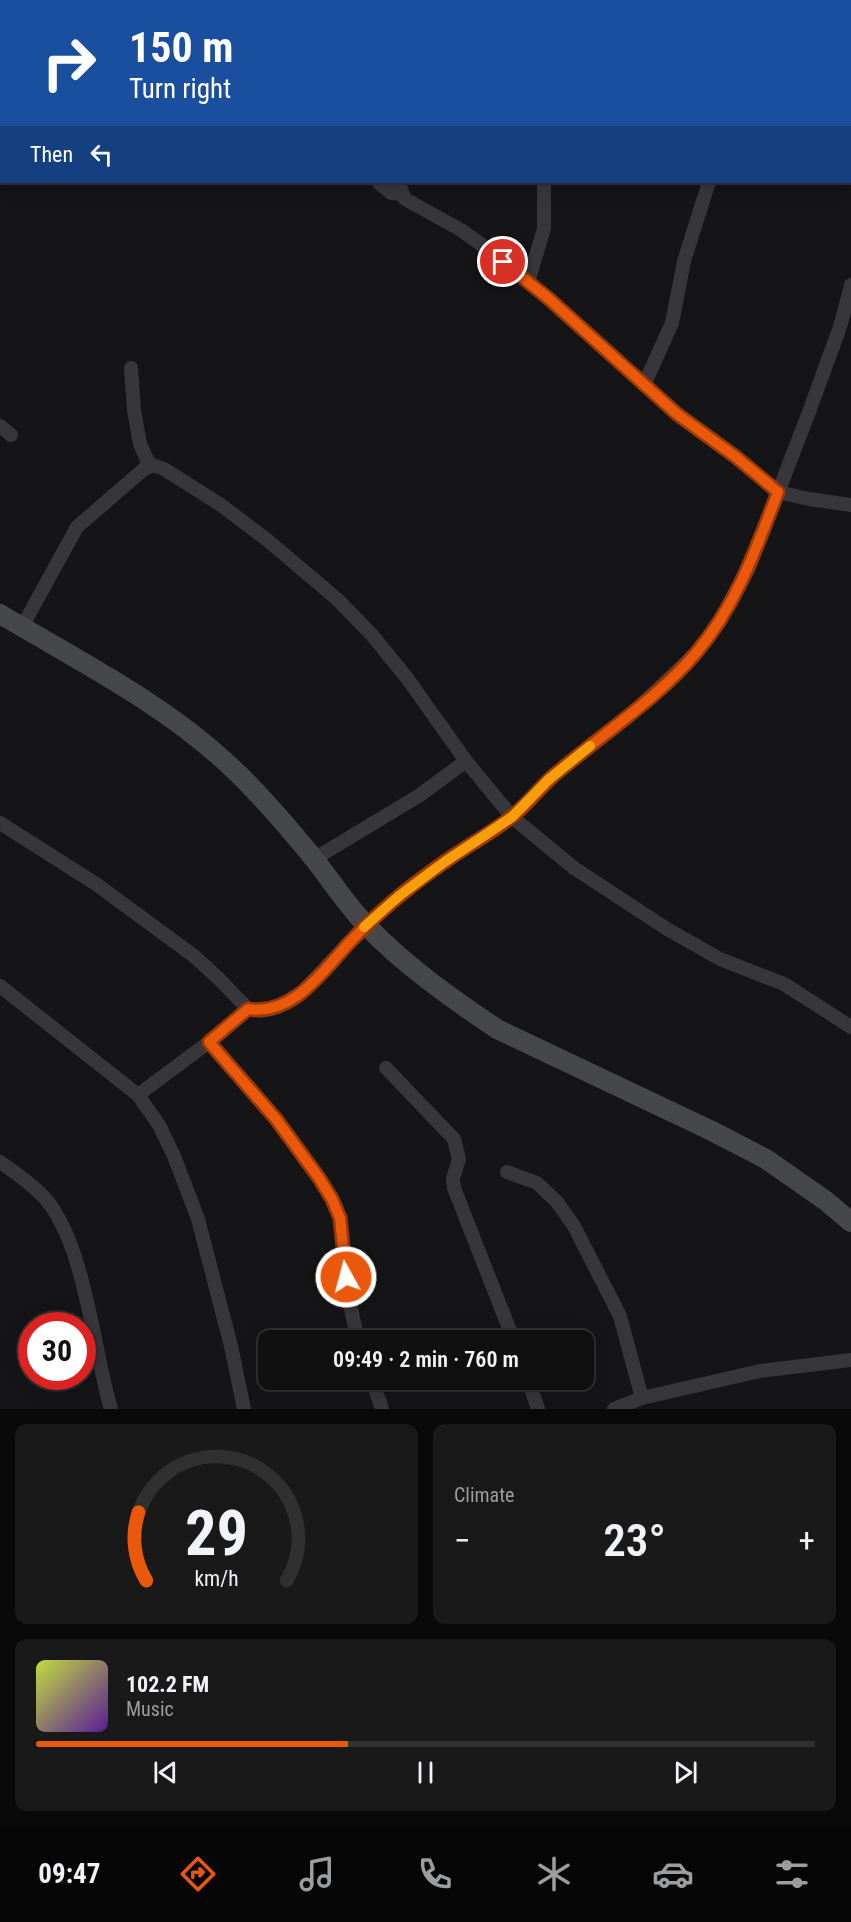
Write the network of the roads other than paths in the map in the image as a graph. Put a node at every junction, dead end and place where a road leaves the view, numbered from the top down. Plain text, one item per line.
1 (379, 183) edge
2 (544, 183) edge
3 (709, 183) edge
4 (400, 188) edge
5 (528, 282) junction
6 (851, 285) edge
7 (131, 368) dead end
8 (644, 385) junction
9 (150, 466) junction
10 (778, 492) junction
11 (851, 505) edge
12 (0, 614) edge
13 (22, 627) junction
14 (466, 760) junction
15 (512, 817) junction
16 (0, 823) edge
17 (314, 859) junction
18 (366, 925) junction
19 (0, 986) edge
20 (248, 1009) junction
21 (851, 1027) edge
22 (209, 1042) junction
23 (386, 1068) dead end
24 (138, 1095) junction
25 (0, 1162) edge
26 (507, 1172) dead end
27 (851, 1222) edge
28 (356, 1330) edge
29 (510, 1330) edge
30 (851, 1360) edge
31 (375, 1390) edge
32 (531, 1390) edge
33 (642, 1398) junction
34 (111, 1409) edge
35 (244, 1409) edge
36 (382, 1409) edge
37 (538, 1409) edge
38 (614, 1409) edge

1 - 4 street
2 - 5 street
3 - 8 street
4 - 5 street
5 - 8 street
6 - 10 street
7 - 9 street
8 - 10 street
9 - 13 street
9 - 14 street
10 - 11 street
10 - 15 street
12 - 13 street
13 - 17 street
14 - 15 street
14 - 17 street
15 - 18 street
15 - 21 street
16 - 20 street
17 - 18 street
18 - 20 street
18 - 27 street
19 - 24 street
20 - 22 street
22 - 24 street
22 - 28 street
23 - 29 street
24 - 35 street
25 - 34 street
26 - 33 street
30 - 33 street
31 - 36 street
32 - 37 street
33 - 38 street

